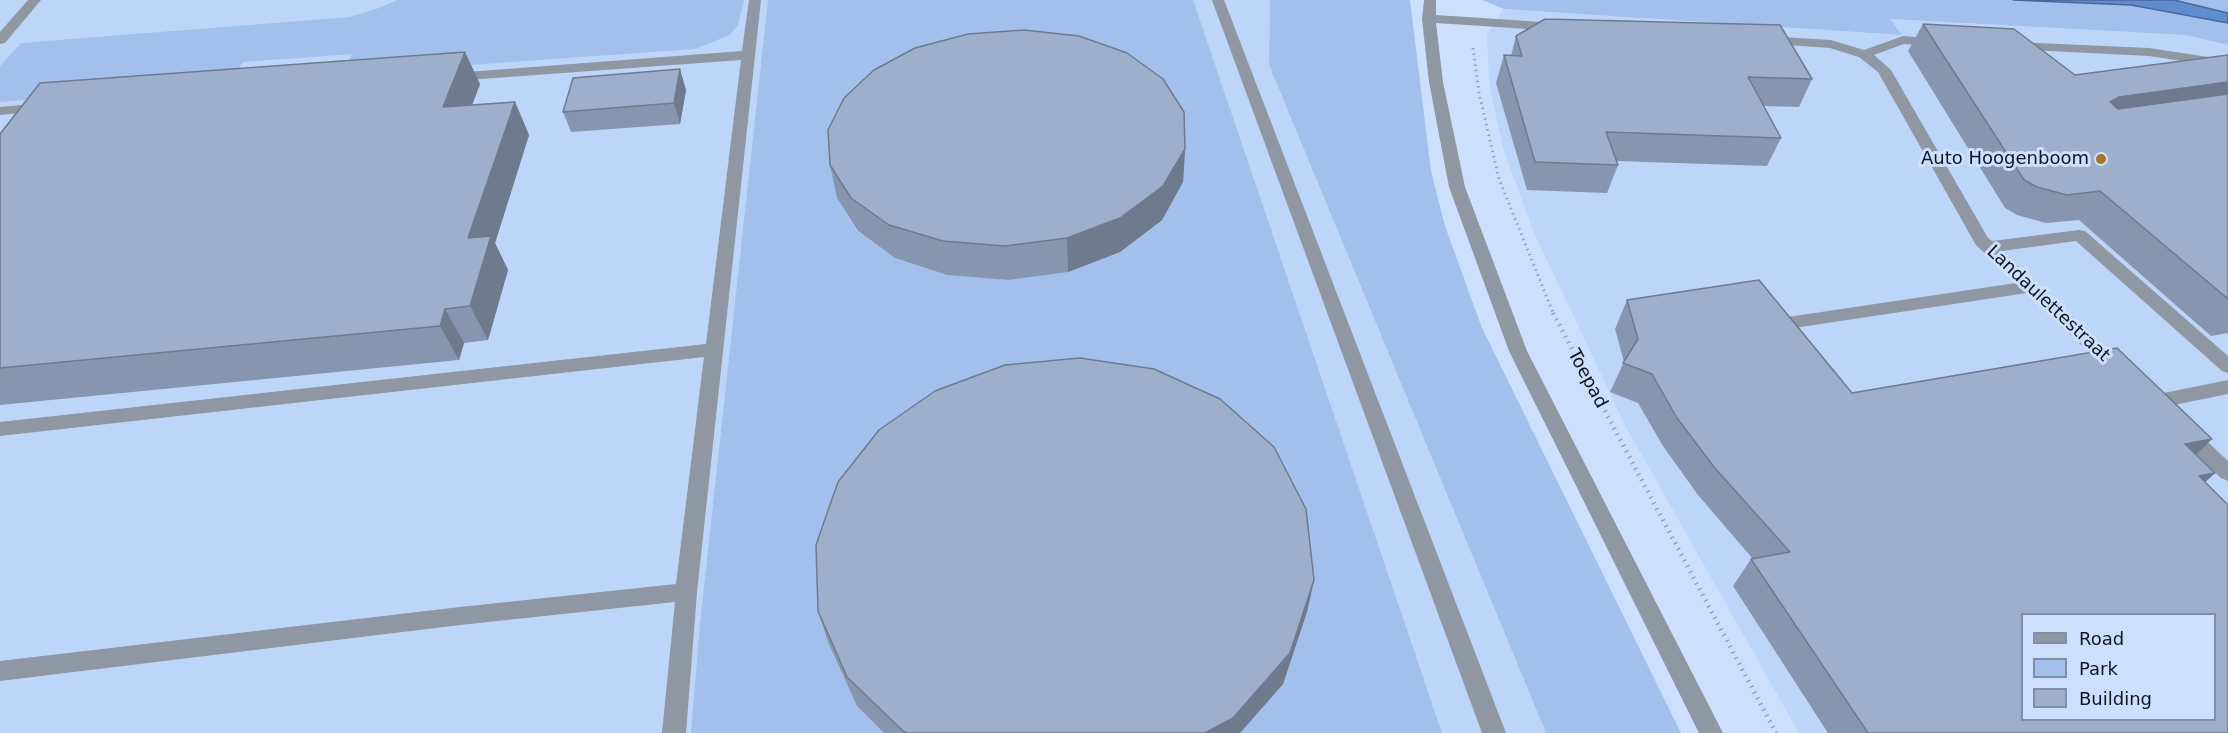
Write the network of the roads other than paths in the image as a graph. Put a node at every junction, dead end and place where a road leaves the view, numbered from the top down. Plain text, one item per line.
1 (35, 0) edge
2 (755, 0) edge
3 (1218, 0) edge
4 (1430, 0) edge
5 (1429, 19) junction
6 (1574, 28) edge
7 (1749, 39) edge
8 (0, 40) edge
9 (1950, 43) edge
10 (1997, 45) edge
11 (1864, 54) junction
12 (748, 55) junction
13 (2228, 64) edge
14 (441, 78) edge
15 (0, 111) edge
16 (27, 125) edge
17 (1988, 247) junction
18 (2030, 287) junction
19 (1796, 342) edge
20 (713, 350) junction
21 (2104, 356) junction
22 (2085, 359) edge
23 (2228, 366) edge
24 (2129, 379) edge
25 (2228, 387) edge
26 (0, 429) edge
27 (2228, 473) edge
28 (686, 592) junction
29 (0, 670) edge
30 (674, 733) edge
31 (1494, 733) edge
32 (1711, 733) edge

1 - 8 street
2 - 12 street
3 - 31 street
4 - 5 street
5 - 6 street
5 - 32 street
7 - 11 street, Landaulettestraat
9 - 11 street
10 - 13 street
11 - 17 street, Landaulettestraat
12 - 14 street
12 - 20 street
15 - 16 street
17 - 18 street, Landaulettestraat
17 - 23 street
18 - 19 street
18 - 21 street, Landaulettestraat
20 - 26 street
20 - 28 street
21 - 22 street
21 - 24 street, Landaulettestraat
25 - 27 street
28 - 29 street
28 - 30 street

